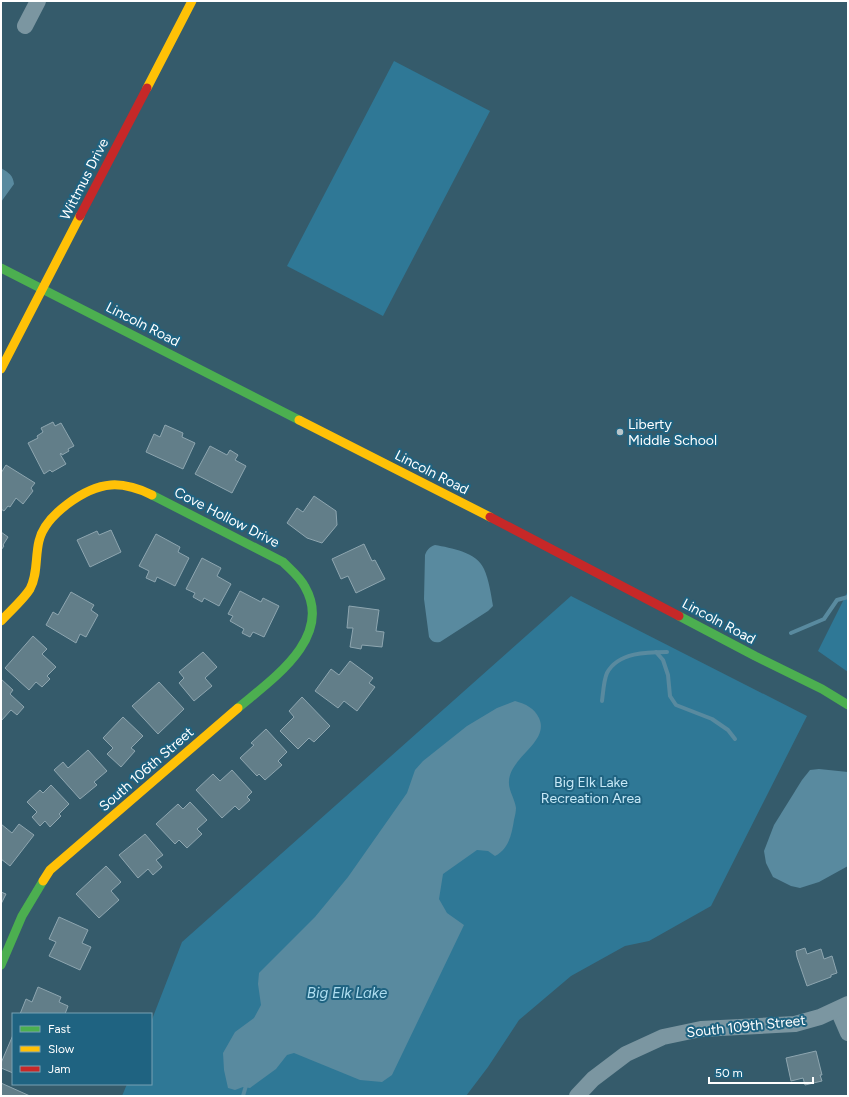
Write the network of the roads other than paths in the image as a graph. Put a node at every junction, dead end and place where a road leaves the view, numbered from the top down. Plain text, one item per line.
1 (38, 1) edge
2 (192, 1) edge
3 (25, 26) dead end
4 (1, 268) edge
5 (43, 289) junction
6 (1, 369) edge
7 (312, 602) joint
8 (1, 621) edge
9 (848, 705) edge
10 (2, 961) edge
11 (843, 1007) edge
12 (848, 1033) edge
13 (577, 1096) edge

1 - 3 street
2 - 5 street, Wittmus Drive
4 - 5 street, Lincoln Road
5 - 6 street, Wittmus Drive
5 - 9 street, Lincoln Road
7 - 8 street, Cove Hollow Drive
7 - 10 street, South 106th Street
11 - 12 street
11 - 13 street, South 109th Street

